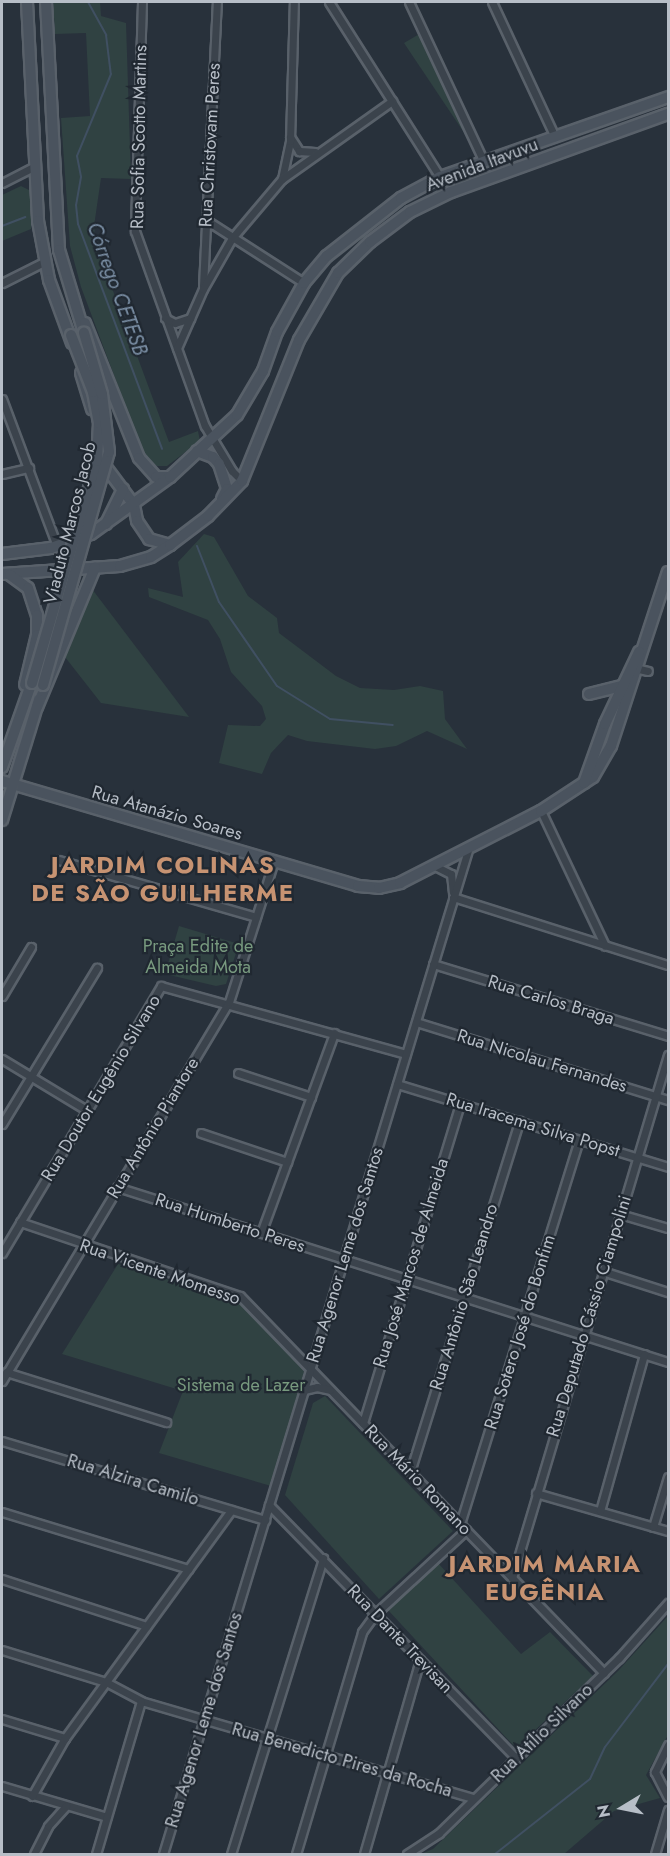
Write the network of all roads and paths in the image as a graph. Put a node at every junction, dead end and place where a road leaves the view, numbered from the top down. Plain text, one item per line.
1 (27, 2) edge
2 (46, 2) edge
3 (142, 2) edge
4 (217, 2) edge
5 (294, 2) edge
6 (329, 2) edge
7 (409, 2) edge
8 (492, 2) edge
9 (669, 97) edge
10 (392, 101) junction
11 (669, 114) edge
12 (290, 136) junction
13 (555, 137) junction
14 (323, 148) junction
15 (545, 158) junction
16 (484, 162) junction
17 (34, 167) junction
18 (440, 177) junction
19 (282, 180) junction
20 (2, 183) edge
21 (457, 189) junction
22 (206, 220) junction
23 (232, 238) junction
24 (44, 262) junction
25 (65, 277) junction
26 (2, 283) edge
27 (304, 283) junction
28 (203, 289) junction
29 (165, 318) junction
30 (189, 318) junction
31 (71, 335) junction
32 (177, 348) junction
33 (2, 399) edge
34 (213, 438) junction
35 (197, 451) junction
36 (29, 468) junction
37 (2, 474) edge
38 (170, 477) junction
39 (243, 482) junction
40 (123, 489) junction
41 (151, 492) junction
42 (134, 504) junction
43 (219, 505) junction
44 (137, 521) junction
45 (105, 526) junction
46 (91, 534) junction
47 (57, 546) junction
48 (170, 546) junction
49 (2, 554) edge
50 (95, 568) junction
51 (62, 571) junction
52 (669, 572) edge
53 (4, 574) edge
54 (642, 647) junction
55 (38, 684) junction
56 (622, 686) junction
57 (589, 694) dead end
58 (37, 707) junction
59 (611, 709) junction
60 (19, 713) junction
61 (616, 732) junction
62 (2, 767) edge
63 (2, 781) edge
64 (584, 783) junction
65 (13, 785) junction
66 (541, 811) junction
67 (2, 820) edge
68 (469, 848) junction
69 (59, 860) dead end
70 (274, 861) junction
71 (434, 866) junction
72 (453, 897) junction
73 (256, 917) junction
74 (605, 946) junction
75 (31, 947) dead end
76 (433, 964) junction
77 (669, 964) edge
78 (97, 968) dead end
79 (2, 996) edge
80 (229, 1002) junction
81 (416, 1022) junction
82 (334, 1033) junction
83 (669, 1036) edge
84 (406, 1054) junction
85 (669, 1055) edge
86 (2, 1059) edge
87 (238, 1073) dead end
88 (31, 1076) junction
89 (397, 1084) junction
90 (656, 1096) junction
91 (311, 1097) junction
92 (669, 1100) edge
93 (460, 1103) junction
94 (88, 1111) junction
95 (519, 1121) junction
96 (2, 1124) edge
97 (201, 1133) dead end
98 (579, 1140) junction
99 (637, 1157) junction
100 (286, 1162) junction
101 (669, 1167) edge
102 (117, 1187) junction
103 (620, 1214) junction
104 (20, 1222) junction
105 (669, 1228) edge
106 (261, 1233) junction
107 (83, 1244) junction
108 (2, 1253) edge
109 (344, 1259) junction
110 (602, 1271) junction
111 (406, 1279) junction
112 (669, 1292) edge
113 (464, 1297) junction
114 (526, 1317) junction
115 (583, 1335) junction
116 (644, 1354) junction
117 (669, 1362) edge
118 (310, 1369) junction
119 (6, 1372) junction
120 (2, 1381) edge
121 (304, 1390) junction
122 (332, 1391) junction
123 (166, 1422) dead end
124 (363, 1423) junction
125 (2, 1441) edge
126 (410, 1472) junction
127 (669, 1477) edge
128 (536, 1493) junction
129 (269, 1505) junction
130 (231, 1510) junction
131 (600, 1511) junction
132 (2, 1512) edge
133 (284, 1521) junction
134 (264, 1523) junction
135 (463, 1527) junction
136 (653, 1527) junction
137 (669, 1531) edge
138 (323, 1558) junction
139 (189, 1569) junction
140 (512, 1578) junction
141 (2, 1579) edge
142 (669, 1603) edge
143 (375, 1614) junction
144 (147, 1626) junction
145 (2, 1650) edge
146 (420, 1660) junction
147 (604, 1673) junction
148 (106, 1682) junction
149 (141, 1701) junction
150 (2, 1719) edge
151 (204, 1719) junction
152 (65, 1738) junction
153 (266, 1738) junction
154 (669, 1745) edge
155 (326, 1755) junction
156 (516, 1758) junction
157 (388, 1773) junction
158 (2, 1786) edge
159 (32, 1796) junction
160 (669, 1797) edge
161 (473, 1798) junction
162 (66, 1806) junction
163 (669, 1810) edge
164 (107, 1817) junction
165 (666, 1821) edge
166 (34, 1854) edge
167 (96, 1854) edge
168 (163, 1854) edge
169 (231, 1854) edge
170 (296, 1854) edge
171 (364, 1854) edge
172 (407, 1854) edge
173 (655, 1854) edge

1 - 17 main road
2 - 25 main road
3 - 29 street, Rua Sofia Scotto Martins
4 - 22 street, Rua Christovam Peres
5 - 12 street
6 - 10 street
7 - 16 street
8 - 13 street
9 - 13 main road, Avenida Itavuvu
10 - 14 street
10 - 18 street
11 - 15 main road, Avenida Itavuvu
12 - 14 street
12 - 19 street
13 - 15 main road
13 - 16 main road, Avenida Itavuvu
14 - 19 street
15 - 21 main road, Avenida Itavuvu
16 - 18 main road, Avenida Itavuvu
17 - 20 street
17 - 24 main road
18 - 21 main road
18 - 27 main road, Avenida Itavuvu
19 - 23 street
21 - 39 main road, Avenida Itavuvu
22 - 23 street
22 - 28 street, Rua Christovam Peres
23 - 27 street
23 - 28 street
24 - 26 street
24 - 31 main road
25 - 38 main road
25 - 55 main road, Viaduto Marcos Jacob, bridge
27 - 34 main road, Avenida Itavuvu
28 - 30 street
29 - 30 street
29 - 32 street, Rua Sofia Scotto Martins
30 - 32 street
31 - 40 main road
31 - 55 main road, Viaduto Marcos Jacob, bridge
32 - 34 street, Rua Sofia Scotto Martins
33 - 36 street
34 - 35 main road, Avenida Itavuvu
34 - 39 street
35 - 38 main road, Avenida Itavuvu
35 - 43 main road
36 - 37 street
36 - 47 street
38 - 41 main road, Avenida Itavuvu
39 - 43 main road, Avenida Itavuvu
40 - 42 main road
40 - 45 main road
41 - 42 main road, Avenida Itavuvu
41 - 44 main road
42 - 44 main road
42 - 45 main road, Avenida Itavuvu
43 - 48 main road, Avenida Itavuvu
44 - 48 main road
45 - 46 main road, Avenida Itavuvu
46 - 47 main road, Avenida Itavuvu
46 - 51 main road, Avenida Itavuvu
47 - 49 main road, Avenida Itavuvu
48 - 50 main road, Avenida Itavuvu
50 - 51 main road, Avenida Itavuvu
50 - 58 main road
51 - 53 main road, Avenida Itavuvu
51 - 55 main road
52 - 54 main road, Rua Atanázio Soares
53 - 60 main road
54 - 56 main road, Rua Atanázio Soares
54 - 61 main road, Rua Atanázio Soares
55 - 58 main road
55 - 60 main road
56 - 57 main road
56 - 59 main road, Rua Atanázio Soares
58 - 65 main road
59 - 61 main road
59 - 64 main road, Rua Atanázio Soares
60 - 62 main road
61 - 64 main road, Rua Atanázio Soares
63 - 65 main road, Rua Atanázio Soares
64 - 66 main road, Rua Atanázio Soares
65 - 67 main road
65 - 70 main road, Rua Atanázio Soares
66 - 68 main road, Rua Atanázio Soares
66 - 74 street
68 - 71 main road, Rua Atanázio Soares
68 - 72 street, Rua Agenor Leme dos Santos
69 - 73 street
70 - 71 main road, Rua Atanázio Soares
70 - 73 street, Rua Antônio Piantore
71 - 72 street
72 - 74 street
72 - 76 street, Rua Agenor Leme dos Santos
73 - 80 street, Rua Antônio Piantore
74 - 77 street
75 - 79 street
76 - 81 street, Rua Agenor Leme dos Santos
76 - 83 street, Rua Carlos Braga
78 - 88 street
80 - 82 street, Rua Doutor Eugênio Silvano
80 - 94 street, Rua Doutor Eugênio Silvano
80 - 102 street, Rua Antônio Piantore
81 - 84 street, Rua Agenor Leme dos Santos
81 - 90 street, Rua Nicolau Fernandes
82 - 84 street, Rua Doutor Eugênio Silvano
82 - 91 street
84 - 89 street, Rua Agenor Leme dos Santos
85 - 90 street, Rua Deputado Cássio Ciampolini
86 - 88 street
87 - 91 street
88 - 94 street
88 - 96 street
89 - 93 street, Rua Iracema Silva Popst
89 - 109 street, Rua Agenor Leme dos Santos
90 - 92 street, Rua Nicolau Fernandes
90 - 99 street, Rua Deputado Cássio Ciampolini
91 - 100 street
93 - 95 street, Rua Iracema Silva Popst
93 - 111 street, Rua José Marcos de Almeida
94 - 104 street, Rua Doutor Eugênio Silvano
95 - 98 street, Rua Iracema Silva Popst
95 - 113 street, Rua Antônio São Leandro
97 - 100 street
98 - 99 street, Rua Iracema Silva Popst
98 - 114 street, Rua Sotero José do Bonfim
99 - 101 street, Rua Iracema Silva Popst
99 - 103 street, Rua Deputado Cássio Ciampolini
100 - 106 street
102 - 106 street, Rua Humberto Peres
102 - 107 street, Rua Antônio Piantore
103 - 105 street
103 - 110 street, Rua Deputado Cássio Ciampolini
104 - 107 street, Rua Vicente Momesso
104 - 108 street, Rua Doutor Eugênio Silvano
106 - 109 street, Rua Humberto Peres
107 - 118 street, Rua Vicente Momesso
107 - 119 street, Rua Antônio Piantore
109 - 111 street, Rua Humberto Peres
109 - 118 street, Rua Agenor Leme dos Santos
110 - 112 street
110 - 115 street, Rua Deputado Cássio Ciampolini
111 - 113 street, Rua Humberto Peres
111 - 124 street, Rua José Marcos de Almeida
113 - 114 street, Rua Humberto Peres
113 - 126 street, Rua Antônio São Leandro
114 - 115 street, Rua Humberto Peres
114 - 135 street, Rua Sotero José do Bonfim
115 - 116 street, Rua Humberto Peres
115 - 128 street, Rua Deputado Cássio Ciampolini
116 - 117 street, Rua Humberto Peres
116 - 131 street
118 - 121 street, Rua Agenor Leme dos Santos
118 - 122 street, Rua Mário Romano
119 - 120 street, Rua Antônio Piantore
119 - 123 street
121 - 122 street
121 - 129 street, Rua Agenor Leme dos Santos
122 - 124 street, Rua Mário Romano
124 - 126 street, Rua Mário Romano
125 - 130 street, Rua Alzira Camilo
126 - 135 street, Rua Mário Romano
127 - 136 street
128 - 131 street
128 - 140 street, Rua Deputado Cássio Ciampolini
129 - 133 street, Rua Dante Trevisan
129 - 134 street, Rua Agenor Leme dos Santos
130 - 134 street, Rua Alzira Camilo
130 - 139 street
131 - 136 street
132 - 139 street
133 - 134 street
133 - 138 street, Rua Dante Trevisan
134 - 151 street, Rua Agenor Leme dos Santos
135 - 140 street, Rua Mário Romano
135 - 143 street
136 - 137 street
138 - 143 street, Rua Dante Trevisan
138 - 153 street
139 - 144 street
140 - 147 street, Rua Mário Romano
141 - 144 street
142 - 147 street, Rua Atílio Silvano
143 - 146 street, Rua Dante Trevisan
143 - 155 street
144 - 148 street
145 - 148 street, Rua Benedicto Pires da Rocha
146 - 156 street, Rua Dante Trevisan
146 - 157 street
147 - 156 street, Rua Atílio Silvano
148 - 149 street, Rua Benedicto Pires da Rocha
148 - 152 street
149 - 151 street, Rua Benedicto Pires da Rocha
149 - 164 street
150 - 152 street
151 - 153 street, Rua Benedicto Pires da Rocha
151 - 168 street, Rua Agenor Leme dos Santos
152 - 159 street
153 - 155 street, Rua Benedicto Pires da Rocha
153 - 169 street
154 - 160 street
155 - 157 street, Rua Benedicto Pires da Rocha
155 - 170 street
156 - 161 street, Rua Atílio Silvano
157 - 161 street, Rua Benedicto Pires da Rocha
157 - 171 street
158 - 159 street
159 - 162 street
161 - 172 street, Rua Atílio Silvano
162 - 164 street
162 - 166 street
163 - 165 street
164 - 167 street
165 - 173 street

